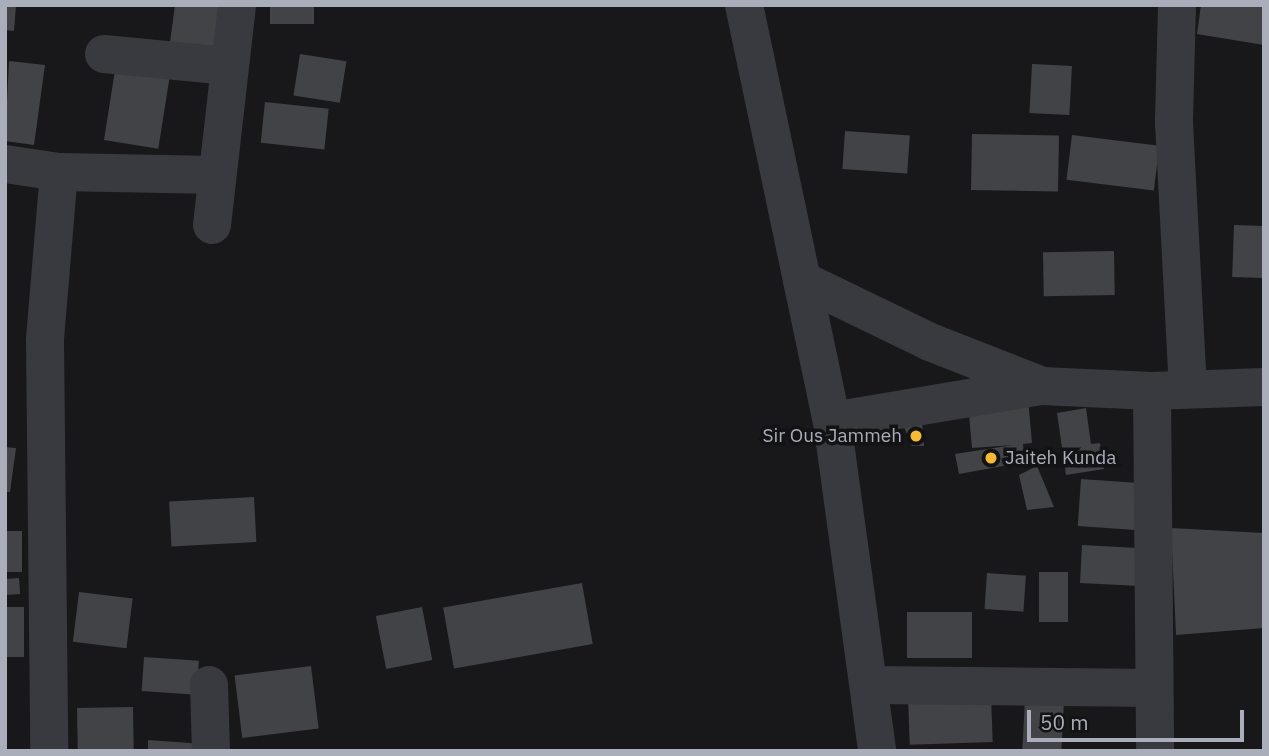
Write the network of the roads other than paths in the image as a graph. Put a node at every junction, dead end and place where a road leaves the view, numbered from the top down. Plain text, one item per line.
1 (237, 5) edge
2 (744, 5) edge
3 (1177, 5) edge
4 (104, 54) dead end
5 (228, 66) junction
6 (5, 164) edge
7 (59, 172) junction
8 (216, 175) junction
9 (212, 225) dead end
10 (802, 280) junction
11 (1042, 387) junction
12 (1264, 387) edge
13 (1170, 390) junction
14 (832, 421) junction
15 (209, 685) dead end
16 (870, 685) junction
17 (1154, 688) junction
18 (49, 751) edge
19 (211, 751) edge
20 (877, 751) edge
21 (1155, 751) edge

1 - 5 street
2 - 10 street
3 - 13 street
4 - 5 street
5 - 8 street
6 - 7 street
7 - 8 street
7 - 18 street
8 - 9 street
10 - 11 street
10 - 14 street
11 - 13 street
11 - 14 street
12 - 13 street
13 - 17 street
14 - 16 street
15 - 19 street
16 - 17 street
16 - 20 street
17 - 21 street

